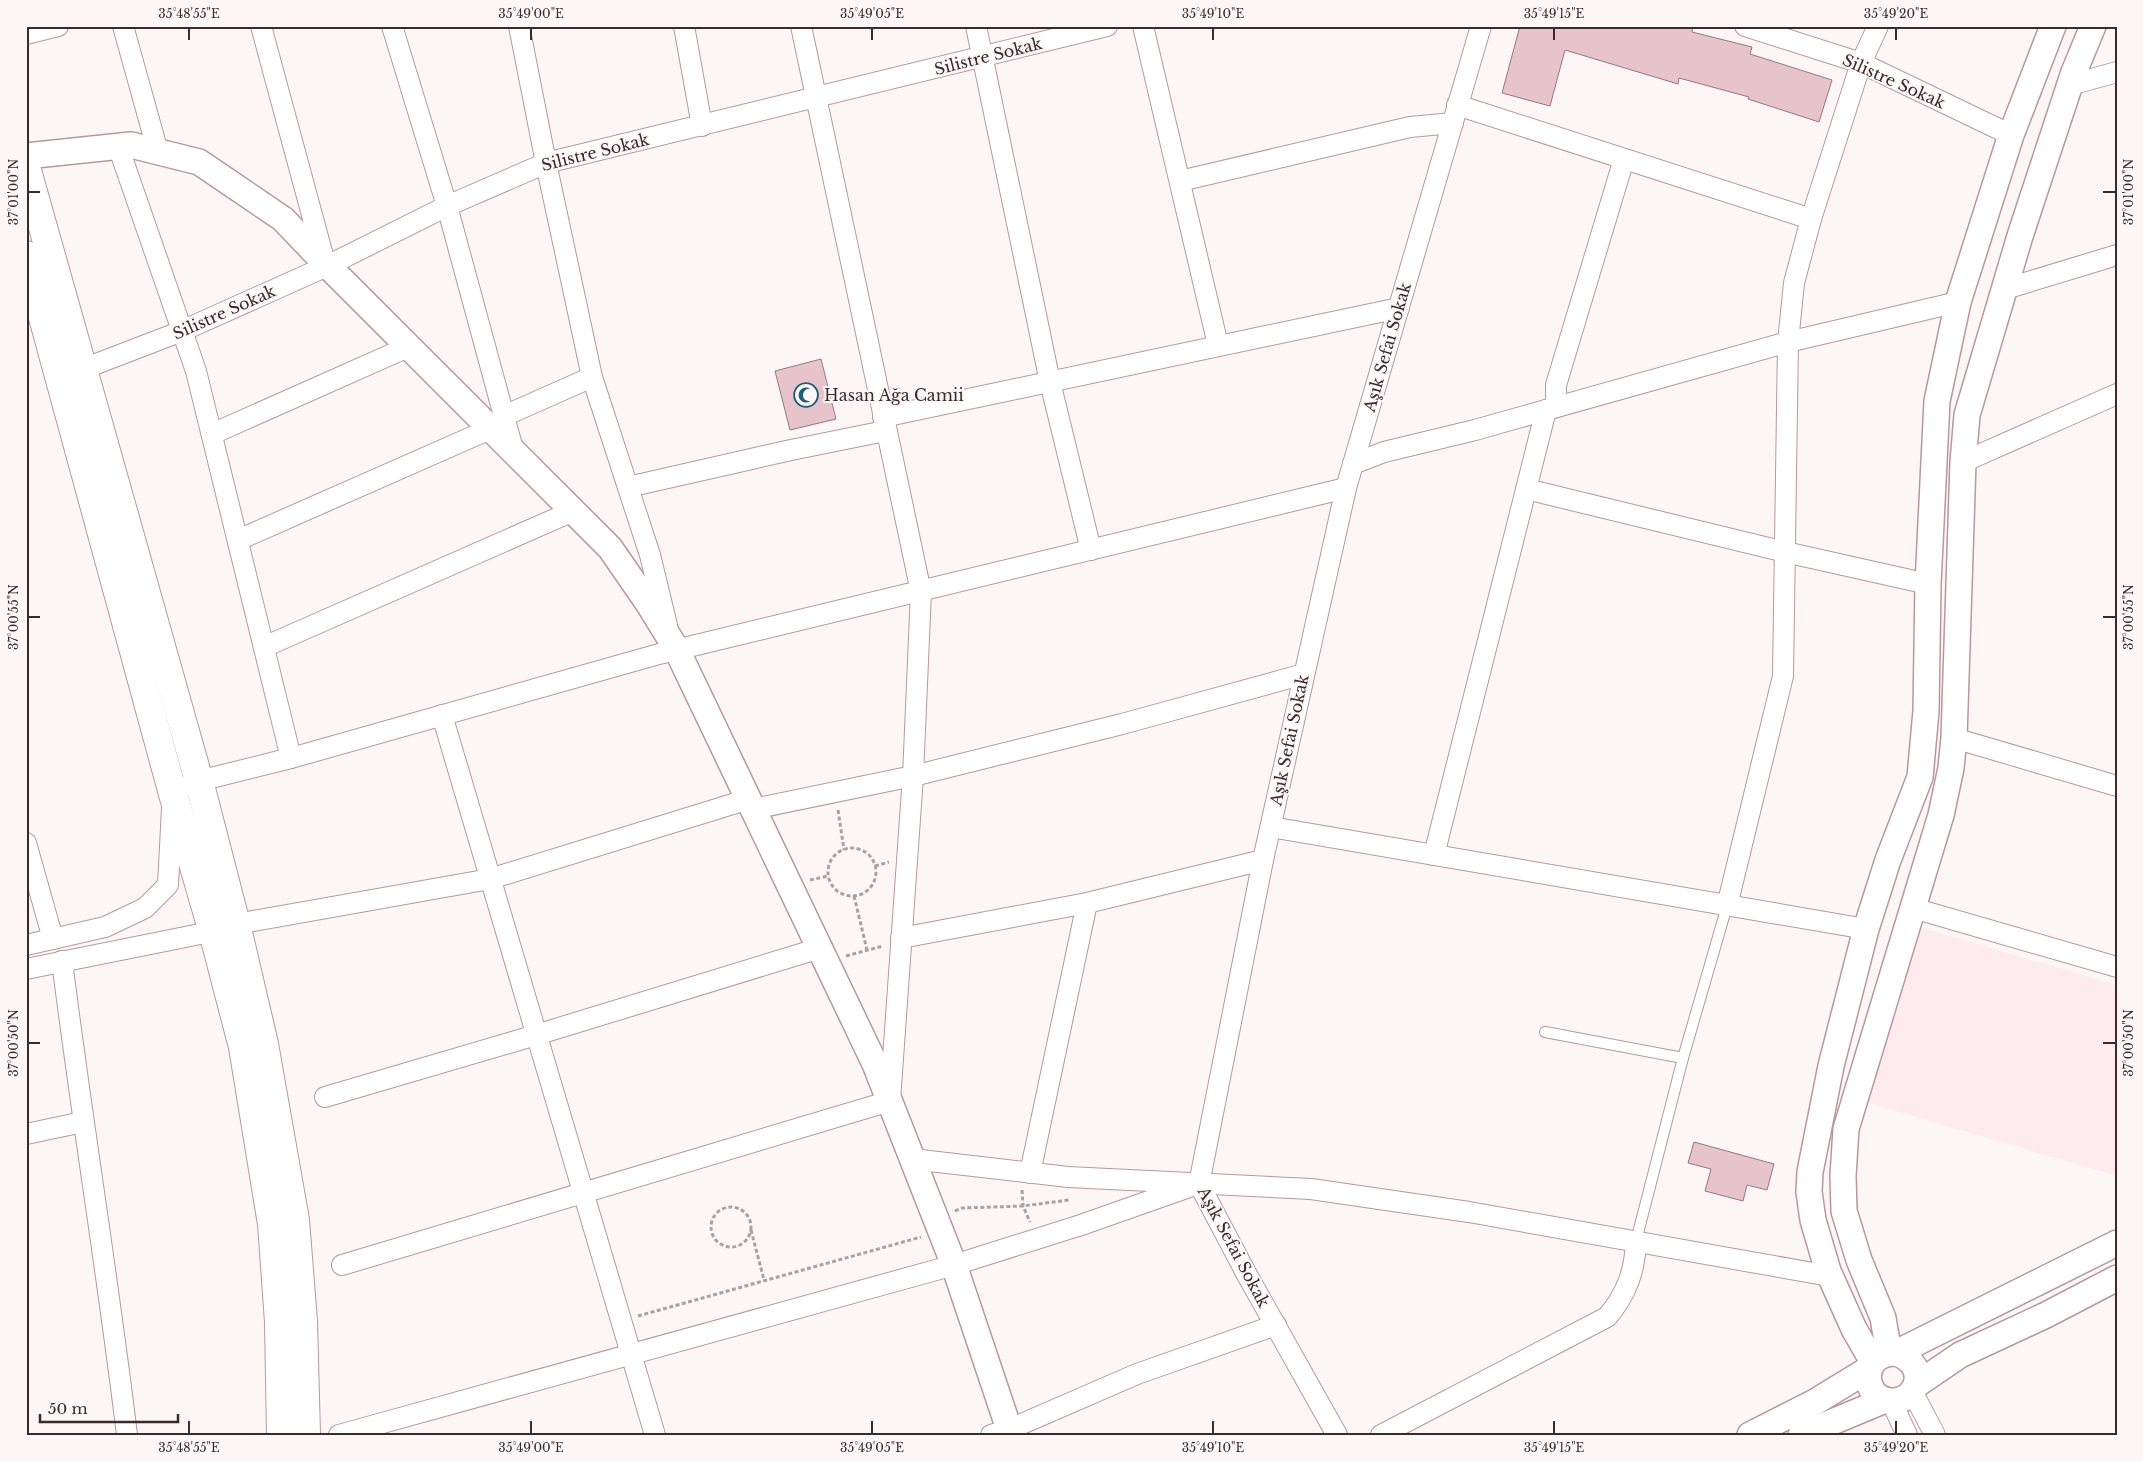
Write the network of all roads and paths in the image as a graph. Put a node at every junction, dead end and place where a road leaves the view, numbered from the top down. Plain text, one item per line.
1 (58, 26) edge
2 (123, 26) edge
3 (261, 26) edge
4 (392, 26) edge
5 (519, 26) edge
6 (684, 26) edge
7 (800, 26) edge
8 (976, 26) edge
9 (1107, 26) edge
10 (1144, 26) edge
11 (1480, 26) edge
12 (1745, 26) edge
13 (1878, 26) edge
14 (2053, 26) edge
15 (2093, 26) edge
16 (26, 34) edge
17 (983, 57) junction
18 (1861, 63) junction
19 (2117, 72) edge
20 (2070, 85) junction
21 (814, 99) junction
22 (1455, 114) junction
23 (702, 126) junction
24 (2011, 135) junction
25 (118, 146) junction
26 (158, 152) junction
27 (26, 156) edge
28 (1624, 159) junction
29 (546, 163) junction
30 (26, 167) edge
31 (1180, 181) junction
32 (447, 206) junction
33 (1811, 219) junction
34 (26, 255) edge
35 (2117, 255) edge
36 (326, 265) junction
37 (30, 284) edge
38 (2002, 290) junction
39 (1958, 302) junction
40 (1398, 308) junction
41 (182, 331) junction
42 (1788, 342) junction
43 (1218, 345) junction
44 (408, 347) junction
45 (83, 368) junction
46 (592, 377) junction
47 (1050, 382) junction
48 (2117, 394) edge
49 (1551, 408) junction
50 (497, 422) junction
51 (884, 424) junction
52 (212, 434) junction
53 (1963, 462) junction
54 (1353, 464) junction
55 (628, 488) junction
56 (1346, 488) junction
57 (1526, 489) junction
58 (573, 511) junction
59 (238, 540) junction
60 (1091, 550) junction
61 (1785, 552) junction
62 (1928, 584) junction
63 (921, 592) junction
64 (674, 644) junction
65 (264, 647) junction
66 (1304, 674) junction
67 (442, 715) junction
68 (1954, 738) junction
69 (291, 758) junction
70 (913, 776) junction
71 (199, 781) junction
72 (2117, 786) edge
73 (836, 792) junction
74 (173, 794) junction
75 (751, 804) junction
76 (1270, 827) junction
77 (26, 843) edge
78 (844, 850) junction
79 (1434, 855) junction
80 (1263, 860) junction
81 (490, 879) junction
82 (854, 896) junction
83 (1087, 903) junction
84 (1727, 906) junction
85 (1913, 908) junction
86 (228, 928) junction
87 (1866, 929) junction
88 (53, 939) junction
89 (901, 940) junction
90 (26, 945) edge
91 (867, 950) junction
92 (823, 955) junction
93 (62, 962) junction
94 (2117, 967) edge
95 (26, 969) edge
96 (1545, 1032) dead end
97 (536, 1035) junction
98 (1683, 1058) junction
99 (326, 1097) dead end
100 (890, 1101) junction
101 (83, 1122) junction
102 (26, 1134) edge
103 (912, 1159) junction
104 (1030, 1173) junction
105 (1068, 1177) junction
106 (1199, 1184) junction
107 (583, 1192) junction
108 (1069, 1200) junction
109 (938, 1224) junction
110 (1081, 1225) junction
111 (750, 1227) junction
112 (1636, 1241) junction
113 (2117, 1243) edge
114 (342, 1265) dead end
115 (954, 1265) junction
116 (1830, 1276) junction
117 (2117, 1278) edge
118 (764, 1280) junction
119 (621, 1321) junction
120 (1276, 1326) junction
121 (631, 1354) junction
122 (1882, 1359) junction
123 (1901, 1394) junction
124 (1004, 1433) edge
125 (127, 1435) edge
126 (282, 1435) edge
127 (306, 1435) edge
128 (339, 1435) edge
129 (655, 1435) edge
130 (1337, 1435) edge
131 (1381, 1435) edge
132 (1750, 1435) edge
133 (1801, 1435) edge
134 (1907, 1435) edge
135 (1935, 1435) edge

1 - 16 street
2 - 26 street
3 - 36 street
4 - 32 street
5 - 29 street
6 - 23 street
7 - 21 street
8 - 17 street
9 - 17 street, Silistre Sokak
10 - 31 street
11 - 22 street, Aşık Sefai Sokak
12 - 18 street, Silistre Sokak
13 - 18 street
14 - 24 street
15 - 20 street
17 - 21 street, Silistre Sokak
17 - 47 street
18 - 24 street, Silistre Sokak
18 - 33 street
19 - 20 street
20 - 38 street
21 - 23 street, Silistre Sokak
21 - 51 street
22 - 28 street
22 - 31 street
22 - 40 street, Aşık Sefai Sokak
23 - 29 street, Silistre Sokak
24 - 39 street
25 - 26 street
25 - 27 street
25 - 41 street
26 - 36 street
28 - 33 street
28 - 49 street
29 - 32 street, Silistre Sokak
29 - 46 street
30 - 45 main road
31 - 43 street
32 - 36 street, Silistre Sokak
32 - 50 street
33 - 42 street
34 - 37 main road
35 - 38 street
36 - 41 street, Silistre Sokak
36 - 44 street
37 - 74 main road
38 - 53 street
39 - 42 street
39 - 62 street
40 - 43 street
40 - 54 street, Aşık Sefai Sokak
41 - 45 street, Silistre Sokak
41 - 52 street
42 - 49 street
42 - 61 street
43 - 47 street
44 - 50 street
44 - 52 street
45 - 71 main road
46 - 50 street
46 - 55 street
47 - 51 street
47 - 60 street
48 - 53 street
49 - 54 street
49 - 57 street
50 - 58 street
50 - 59 street
51 - 55 street
51 - 63 street
52 - 59 street
53 - 68 street
54 - 56 street, Aşık Sefai Sokak
55 - 64 street
56 - 60 street
56 - 66 street, Aşık Sefai Sokak
57 - 61 street
57 - 79 street
58 - 64 street
58 - 65 street
59 - 65 street
60 - 63 street
61 - 62 street
61 - 84 street
62 - 87 street
63 - 64 street
63 - 70 street
64 - 67 street
64 - 75 street
65 - 69 street
66 - 70 street
66 - 76 street, Aşık Sefai Sokak
67 - 69 street
67 - 81 street
68 - 72 street
68 - 85 street
69 - 71 street
70 - 73 street
70 - 89 street
71 - 74 street
71 - 86 main road
73 - 75 street
73 - 78 path
74 - 86 main road
74 - 88 street
75 - 81 street
75 - 92 street
76 - 79 street
76 - 80 street, Aşık Sefai Sokak
77 - 88 street
78 - 82 path
78 - 82 path
79 - 84 street
80 - 83 street
80 - 106 street, Aşık Sefai Sokak
81 - 86 street
81 - 97 street
82 - 91 path
83 - 89 street
83 - 104 street
84 - 87 street
84 - 98 lane
85 - 94 street
85 - 122 street
86 - 93 street
86 - 126 main road
86 - 127 main road
87 - 116 street
88 - 90 street
89 - 91 path
89 - 100 street
91 - 92 path
92 - 97 street
92 - 100 street
93 - 95 street
93 - 101 street
96 - 98 lane
97 - 99 street
97 - 107 street
98 - 112 lane
100 - 103 street
100 - 107 street
101 - 102 street
101 - 125 street
103 - 104 street
103 - 109 street
104 - 105 street
105 - 106 street
105 - 108 path
106 - 110 street
106 - 112 street
106 - 120 street, Aşık Sefai Sokak
107 - 114 street
107 - 119 street
108 - 109 path
108 - 110 path
109 - 115 street
109 - 118 path
110 - 115 street
111 - 111 path
111 - 118 path
112 - 116 street
112 - 131 street
113 - 122 street
115 - 121 street
115 - 124 street
116 - 122 street
117 - 123 street
118 - 119 path
119 - 121 street
120 - 124 street
120 - 130 street, Aşık Sefai Sokak
121 - 128 street
121 - 129 street
122 - 123 street
122 - 123 street
122 - 132 street
123 - 133 street
123 - 134 street
123 - 135 street

